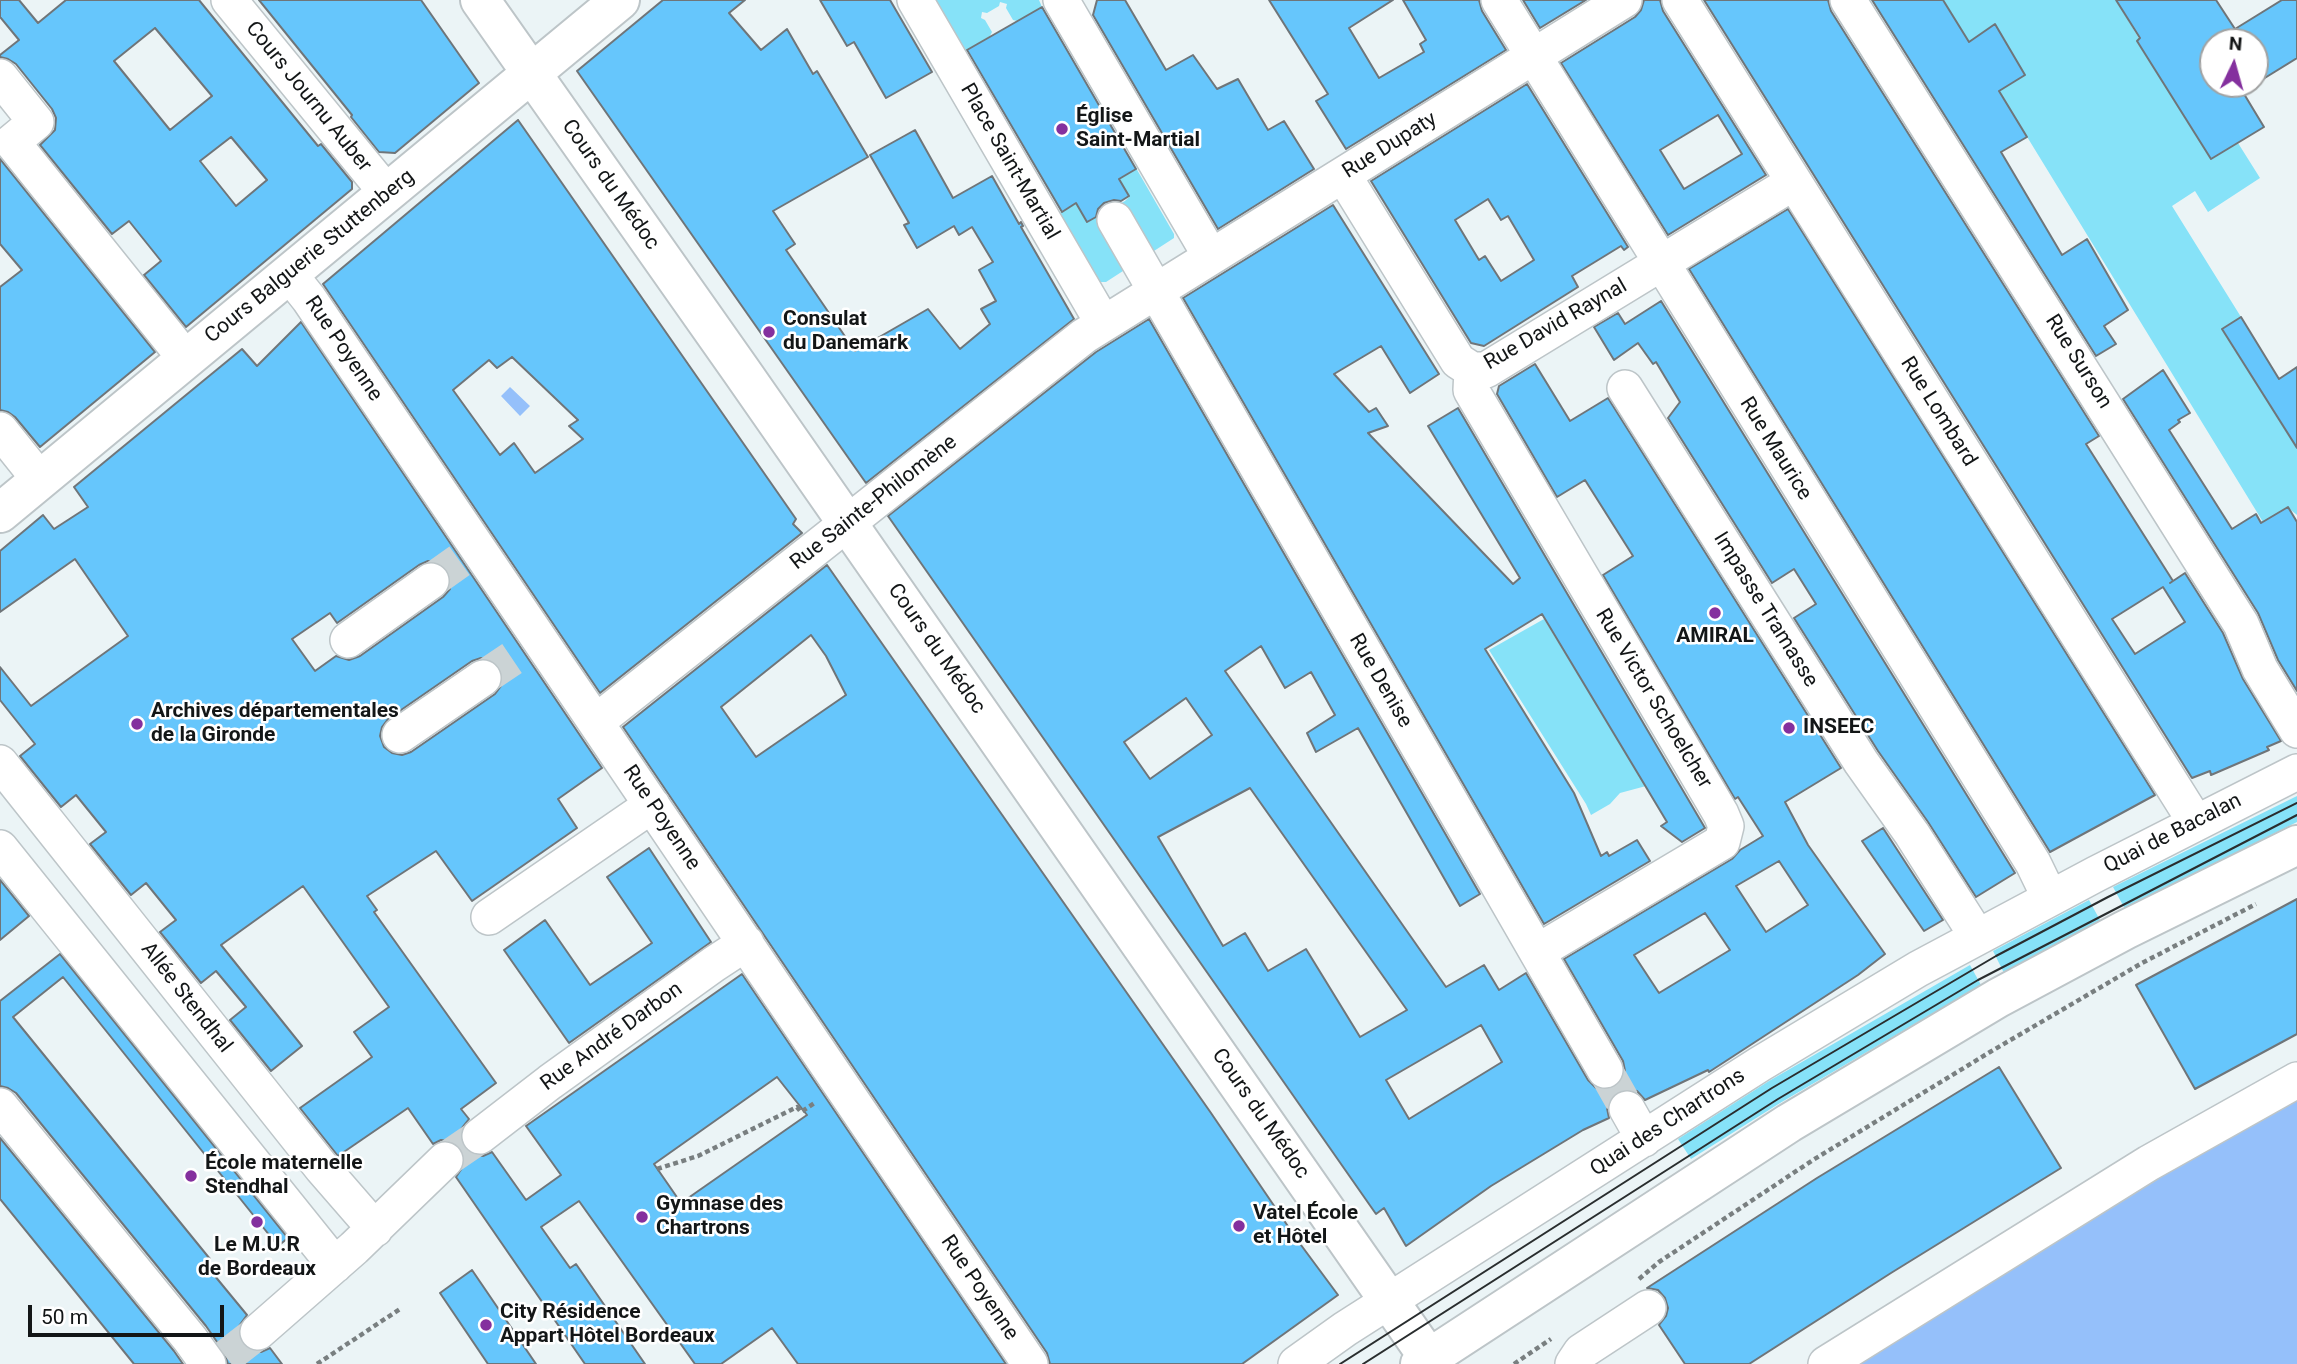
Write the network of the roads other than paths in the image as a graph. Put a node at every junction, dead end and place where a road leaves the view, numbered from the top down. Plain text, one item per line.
1 (229, 0) edge
2 (480, 0) edge
3 (620, 0) edge
4 (915, 0) edge
5 (1061, 0) edge
6 (1499, 0) edge
7 (1624, 0) edge
8 (1680, 0) edge
9 (1848, 0) edge
10 (1533, 57) junction
11 (531, 74) junction
12 (0, 77) edge
13 (1343, 175) junction
14 (1794, 182) junction
15 (387, 193) junction
16 (1115, 220) dead end
17 (1211, 257) junction
18 (1661, 264) junction
19 (289, 274) junction
20 (1155, 291) junction
21 (1102, 323) junction
22 (186, 359) junction
23 (1472, 370) junction
24 (1625, 388) dead end
25 (0, 430) edge
26 (40, 480) junction
27 (0, 513) edge
28 (848, 524) junction
29 (431, 581) tunnel mouth
30 (348, 640) dead end
31 (483, 678) tunnel mouth
32 (596, 722) junction
33 (2297, 730) edge
34 (400, 735) dead end
35 (0, 764) edge
36 (2297, 772) edge
37 (652, 805) junction
38 (2196, 824) junction
39 (2297, 845) edge
40 (0, 848) edge
41 (2297, 863) edge
42 (2050, 898) junction
43 (489, 917) dead end
44 (1977, 936) junction
45 (746, 943) junction
46 (1537, 952) junction
47 (2076, 968) junction
48 (1605, 1070) tunnel mouth
49 (2297, 1080) edge
50 (0, 1106) edge
51 (1627, 1109) tunnel mouth
52 (480, 1136) tunnel mouth
53 (1644, 1139) junction
54 (445, 1160) tunnel mouth
55 (375, 1229) junction
56 (335, 1265) junction
57 (1641, 1296) road end
58 (1390, 1300) junction
59 (258, 1332) tunnel mouth
60 (217, 1362) edge
61 (1427, 1362) edge
62 (1030, 1364) edge
63 (1296, 1364) edge
64 (1468, 1364) edge
65 (1573, 1364) edge
66 (1826, 1364) edge

1 - 15 street, Cours Journu Auber
2 - 11 main road, Cours du Médoc
3 - 11 main road, Cours Balguerie Stuttenberg
4 - 21 street, Place Saint-Martial
5 - 17 street
6 - 10 street, Rue Maurice
7 - 10 street, Rue Dupaty
8 - 14 street, Rue Lombard
9 - 33 street, Rue Surson
10 - 13 street, Rue Dupaty
10 - 18 street, Rue Maurice
11 - 15 main road, Cours Balguerie Stuttenberg
11 - 28 main road, Cours du Médoc
12 - 22 street
13 - 17 street, Rue Dupaty
13 - 23 street, Rue David Raynal
14 - 18 street, Rue David Raynal
14 - 38 street, Rue Lombard
15 - 19 main road, Cours Balguerie Stuttenberg
16 - 20 street, Rue Denise
17 - 20 street, Rue Dupaty
18 - 23 street, Rue David Raynal
18 - 42 street, Rue Maurice
19 - 22 main road, Cours Balguerie Stuttenberg
19 - 32 street, Rue Poyenne
20 - 21 street, Rue Sainte-Philomène
20 - 46 street, Rue Denise
21 - 28 street, Rue Sainte-Philomène
22 - 26 main road, Cours Balguerie Stuttenberg
23 - 46 street, Rue Victor Schoelcher
24 - 44 street, Impasse Tramasse
25 - 26 street
26 - 27 main road, Cours Balguerie Stuttenberg
28 - 32 street, Rue Sainte-Philomène
28 - 58 main road, Cours du Médoc
29 - 30 street
31 - 34 street
32 - 37 street, Rue Poyenne
35 - 55 street, Allée Stendhal
36 - 38 street, Quai de Bacalan
37 - 43 street
37 - 45 street, Rue Poyenne
38 - 42 street, Quai de Bacalan
39 - 47 main road
40 - 56 street
41 - 47 main road
42 - 44 street, Quai des Chartrons
44 - 53 street, Quai des Chartrons
45 - 52 street, Rue André Darbon
45 - 62 street, Rue Poyenne
46 - 48 street, Rue Denise
47 - 61 main road
47 - 64 main road
49 - 66 street
50 - 60 street
51 - 53 street
53 - 58 street, Quai des Chartrons
54 - 55 street
55 - 56 street
56 - 59 street
57 - 65 street
58 - 61 main road, Cours du Médoc
58 - 63 street, Quai des Chartrons

